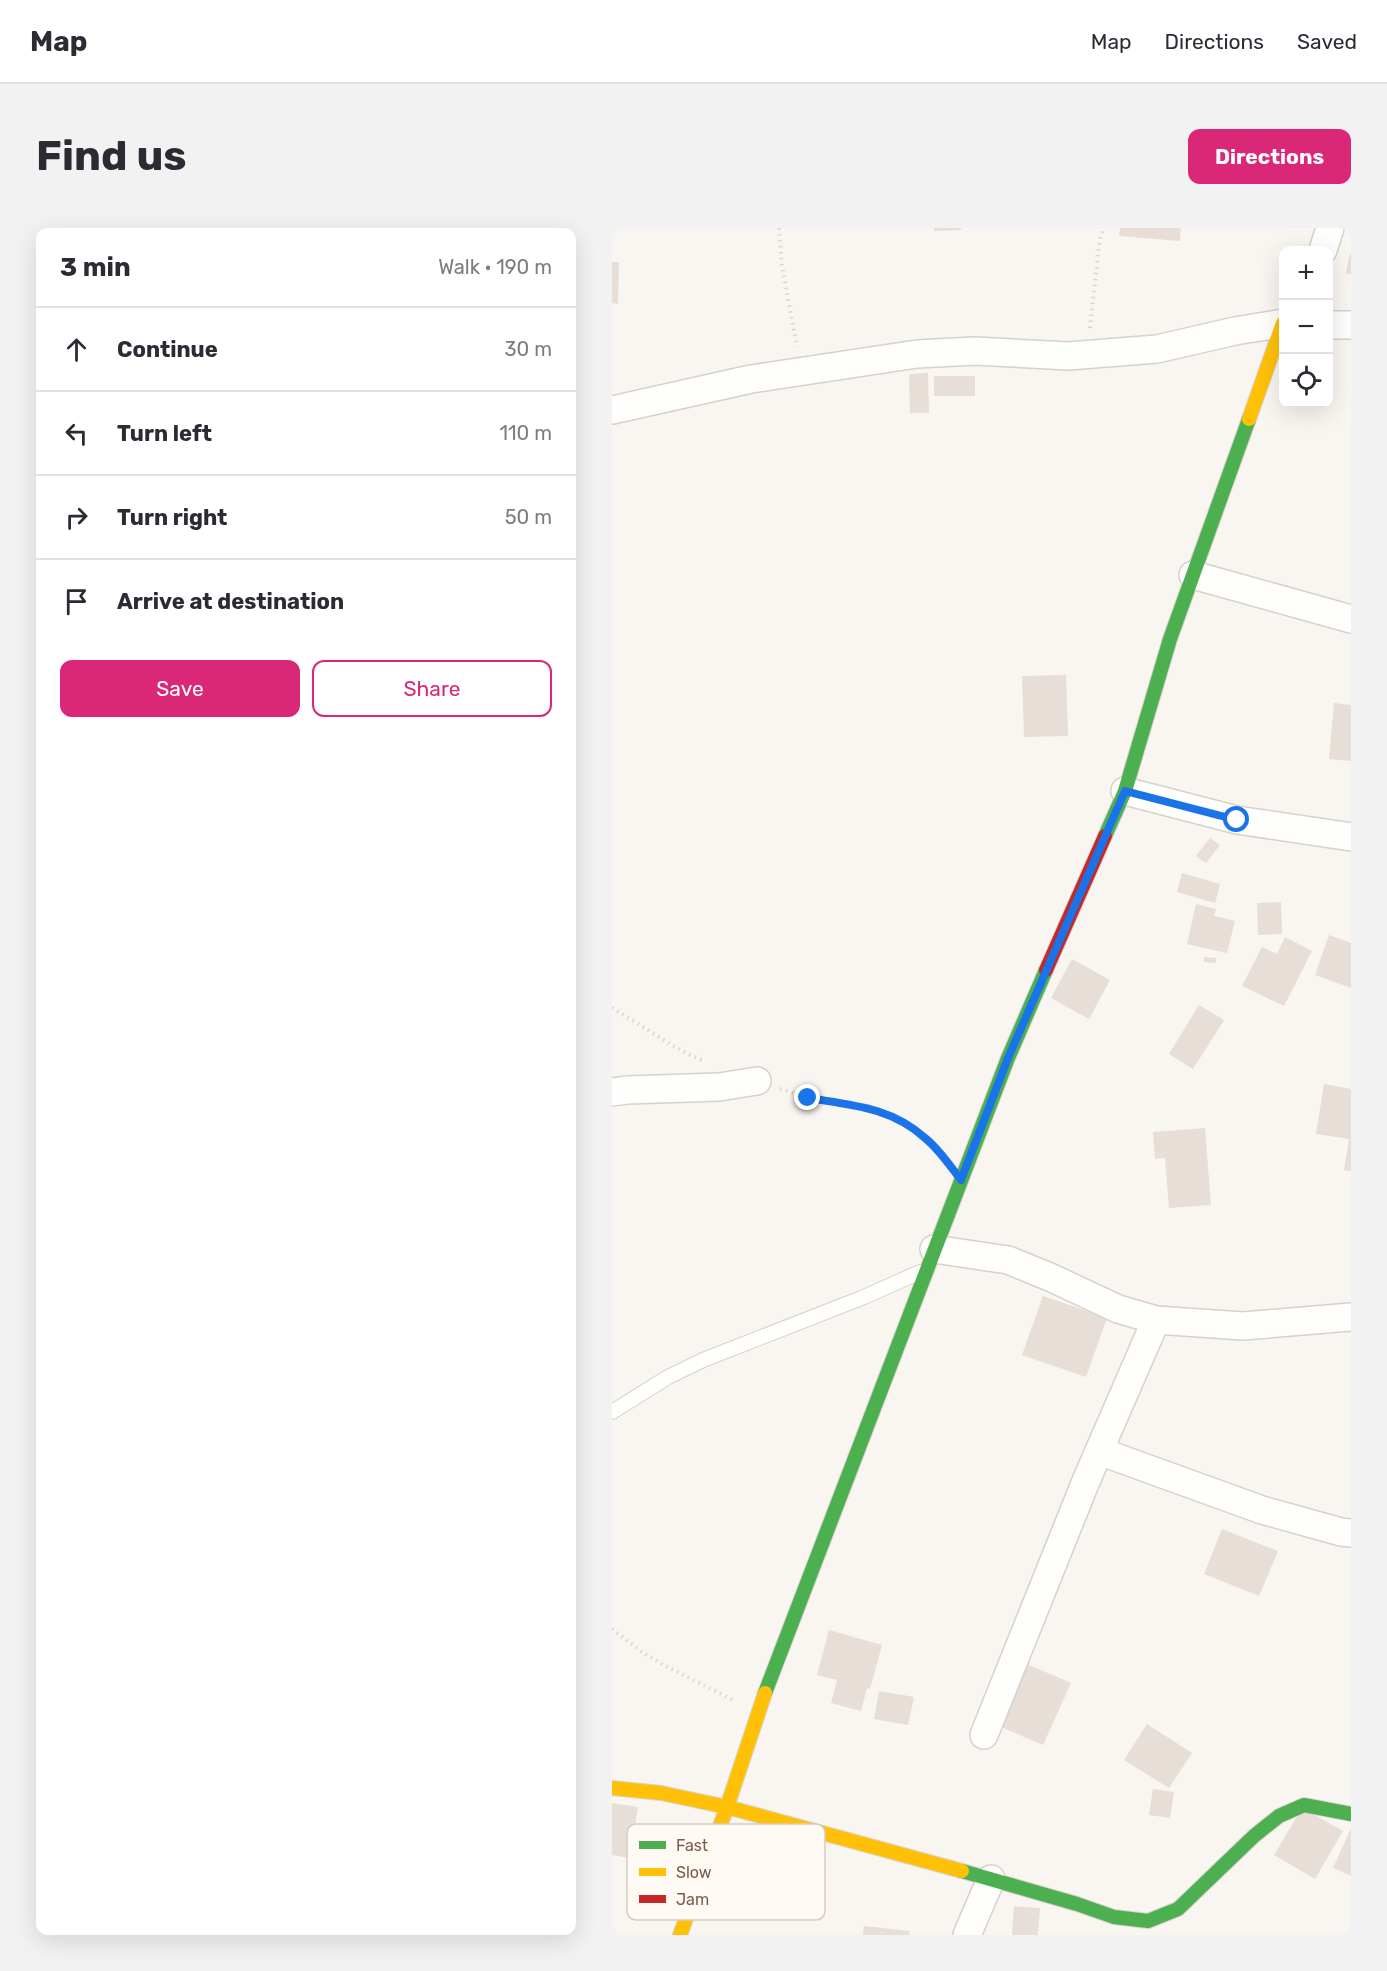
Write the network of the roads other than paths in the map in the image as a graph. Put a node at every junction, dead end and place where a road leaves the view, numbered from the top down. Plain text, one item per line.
1 (1330, 228) edge
2 (1324, 246) edge
3 (1279, 324) edge
4 (1333, 325) edge
5 (1351, 325) edge
6 (1279, 334) edge
7 (612, 410) edge
8 (1193, 575) junction
9 (1351, 619) edge
10 (1125, 791) junction
11 (1351, 837) edge
12 (757, 1081) road end
13 (612, 1092) edge
14 (930, 1259) junction
15 (1351, 1317) edge
16 (1156, 1320) junction
17 (612, 1412) edge
18 (1099, 1451) junction
19 (1351, 1533) edge
20 (984, 1735) dead end
21 (612, 1788) edge
22 (727, 1807) junction
23 (1351, 1814) edge
24 (721, 1824) edge
25 (789, 1824) edge
26 (825, 1834) edge
27 (991, 1879) junction
28 (686, 1920) edge
29 (680, 1935) edge
30 (967, 1935) edge

1 - 2 street
3 - 7 street
4 - 5 street
6 - 8 street
8 - 9 street
8 - 10 street
10 - 11 street
10 - 14 street
12 - 13 street
14 - 16 street
14 - 17 lane
14 - 22 street
15 - 16 street
16 - 18 street
18 - 19 street
18 - 20 street
21 - 22 street
22 - 24 street
22 - 25 street
23 - 27 street
26 - 27 street
27 - 30 street
28 - 29 street

